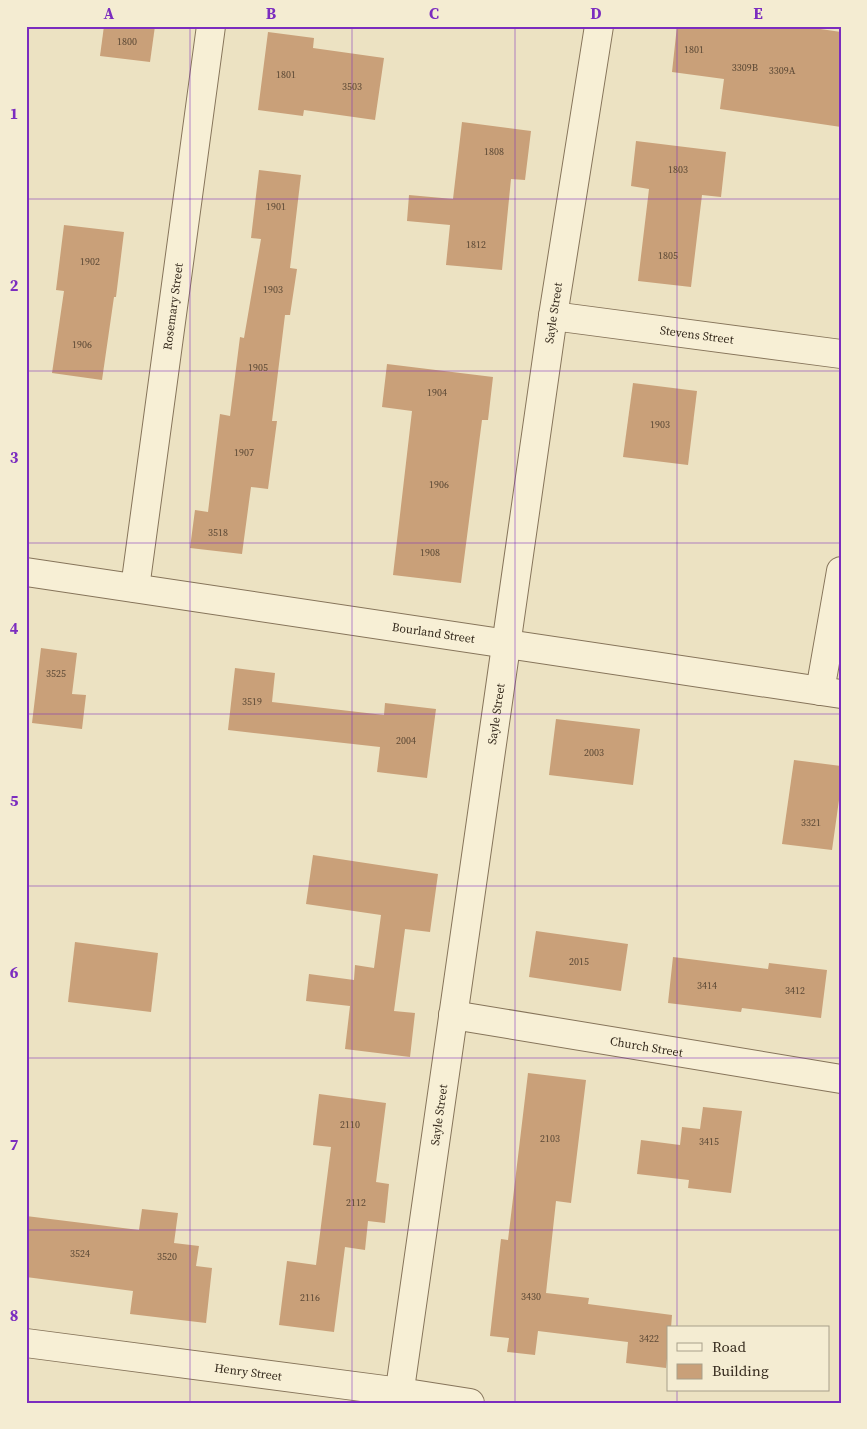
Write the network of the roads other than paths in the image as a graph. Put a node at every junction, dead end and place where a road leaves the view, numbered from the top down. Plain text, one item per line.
1 (211, 26) edge
2 (599, 26) edge
3 (553, 316) junction
4 (841, 354) edge
5 (841, 571) edge
6 (26, 572) edge
7 (135, 588) junction
8 (506, 644) junction
9 (830, 692) edge
10 (453, 1015) junction
11 (841, 1079) edge
12 (26, 1343) edge
13 (399, 1398) edge
14 (470, 1403) edge

1 - 7 street, Rosemary Street
2 - 3 street, Sayle Street
3 - 4 street, Stevens Street
3 - 8 street, Sayle Street
5 - 9 street
6 - 7 street, Bourland Street
7 - 8 street, Bourland Street
8 - 9 street, Bourland Street
8 - 10 street, Sayle Street
10 - 11 street, Church Street
10 - 13 street, Sayle Street
12 - 13 street, Henry Street
13 - 14 street, Henry Street

